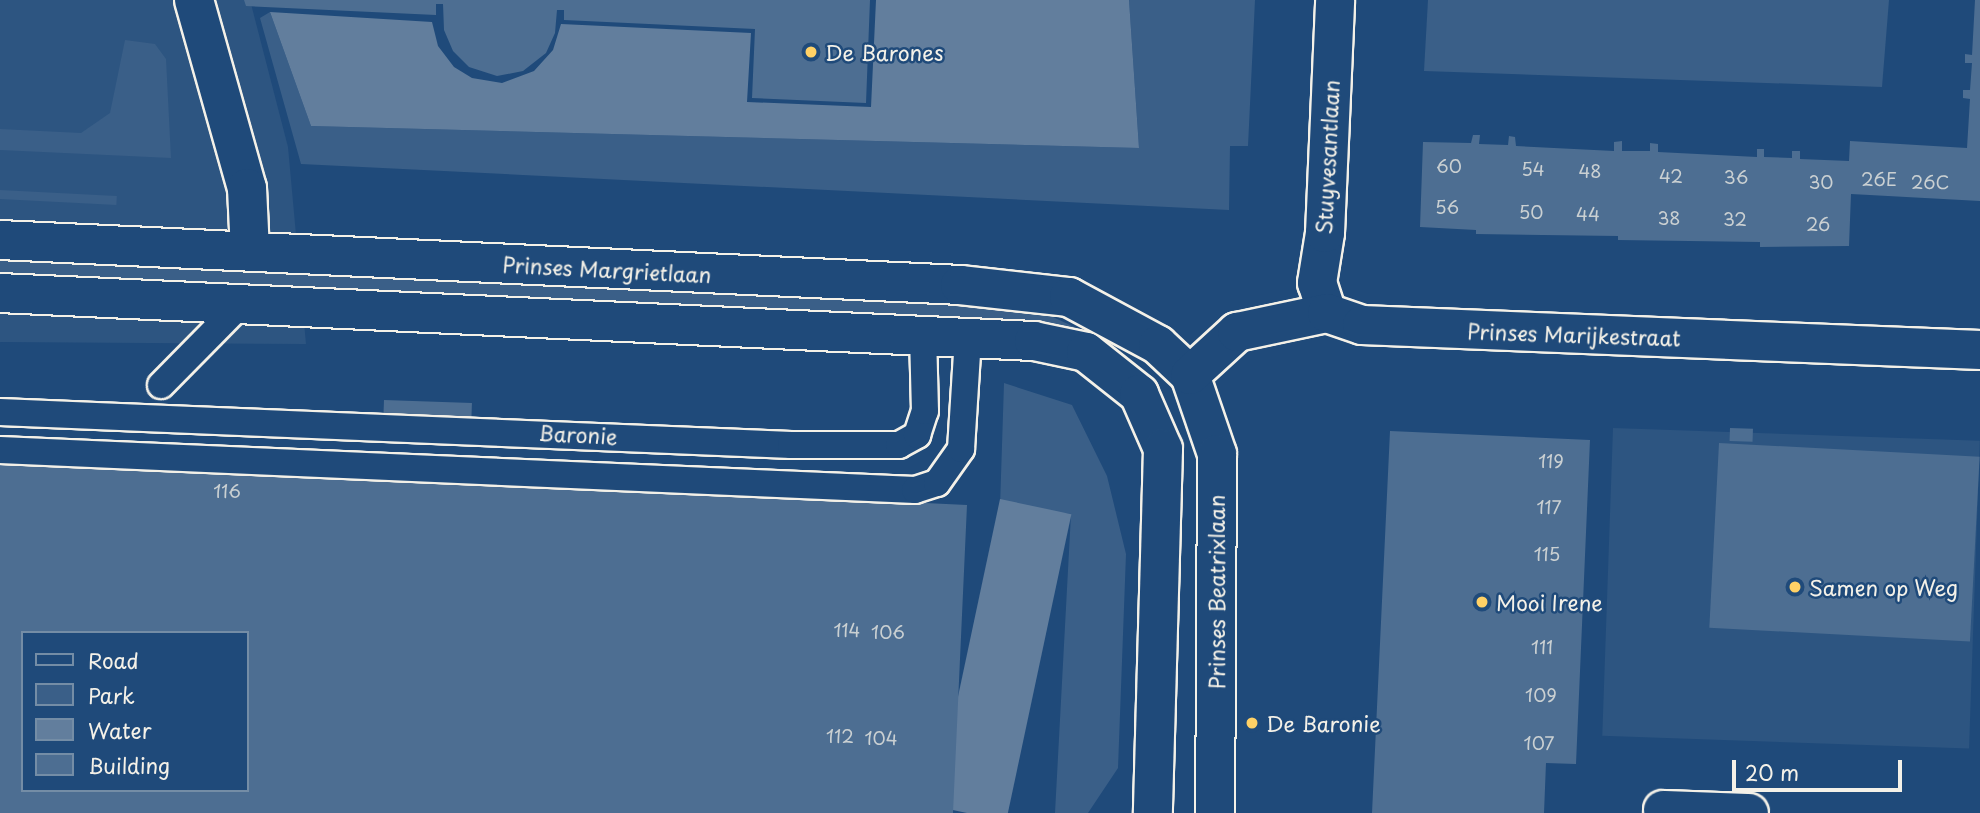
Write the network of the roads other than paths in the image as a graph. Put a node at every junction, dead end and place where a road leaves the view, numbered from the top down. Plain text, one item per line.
1 (194, 0) edge
2 (1335, 0) edge
3 (0, 240) edge
4 (250, 253) junction
5 (0, 293) edge
6 (242, 303) junction
7 (1327, 313) junction
8 (923, 337) junction
9 (968, 338) junction
10 (1980, 350) edge
11 (1190, 375) junction
12 (161, 385) dead end
13 (0, 412) edge
14 (137, 417) junction
15 (0, 450) edge
16 (106, 459) junction
17 (1663, 810) dead end
18 (1153, 813) edge
19 (1215, 813) edge
20 (1749, 813) edge

1 - 4 street
2 - 7 street, Stuyvesantlaan
3 - 4 street, Prinses Margrietlaan
4 - 11 street, Prinses Margrietlaan
5 - 6 street
6 - 8 street
6 - 12 lane
7 - 10 street, Prinses Marijkestraat
7 - 11 street
8 - 9 street
8 - 14 lane, Baronie
9 - 16 lane, Baronie
9 - 18 street
11 - 19 street, Prinses Beatrixlaan
13 - 14 lane, Baronie
14 - 16 lane
15 - 16 lane, Baronie
17 - 20 street

